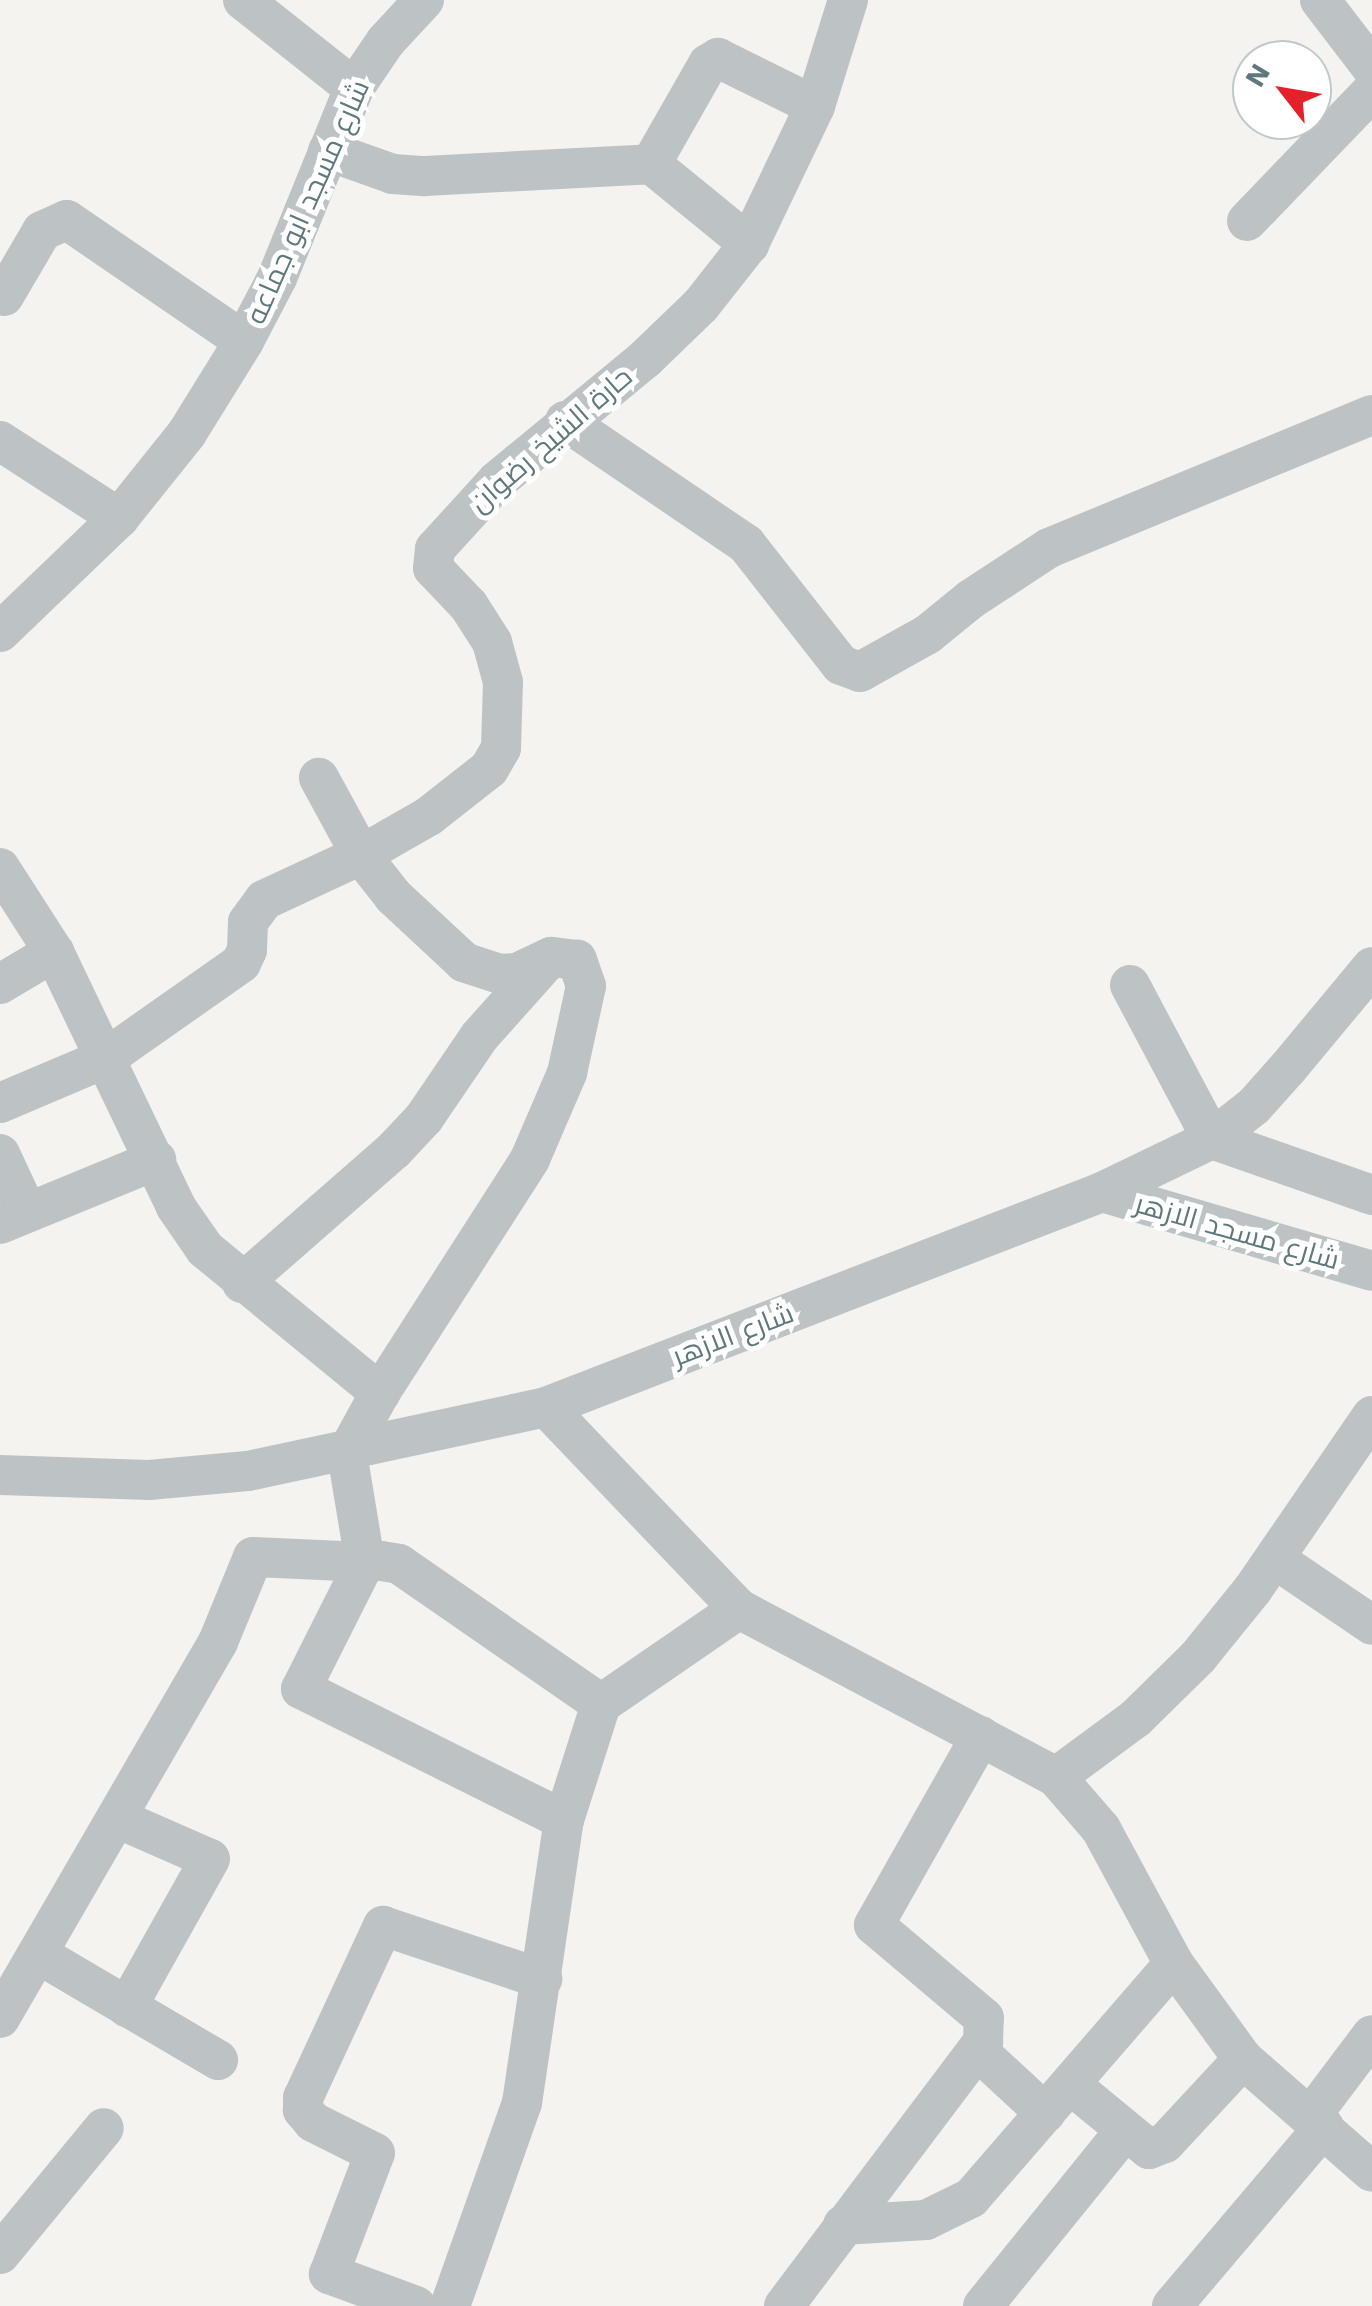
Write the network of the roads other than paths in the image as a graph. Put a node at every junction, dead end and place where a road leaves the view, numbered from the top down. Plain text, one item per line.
1 (242, 0) edge
2 (424, 0) edge
3 (848, 0) edge
4 (1320, 0) edge
5 (1372, 68) edge
6 (354, 88) junction
7 (1372, 91) edge
8 (815, 106) junction
9 (328, 150) junction
10 (650, 164) junction
11 (1247, 221) dead end
12 (749, 244) junction
13 (4, 296) dead end
14 (244, 342) junction
15 (1372, 415) edge
16 (565, 421) junction
17 (0, 441) edge
18 (119, 518) junction
19 (3, 627) edge
20 (320, 778) dead end
21 (361, 855) junction
22 (0, 868) edge
23 (54, 952) junction
24 (551, 957) junction
25 (1372, 966) edge
26 (0, 984) edge
27 (1130, 985) dead end
28 (106, 1058) junction
29 (0, 1104) edge
30 (1212, 1139) junction
31 (0, 1154) edge
32 (156, 1160) junction
33 (1102, 1192) junction
34 (1372, 1195) edge
35 (13, 1218) edge
36 (1372, 1271) edge
37 (242, 1283) junction
38 (380, 1393) junction
39 (546, 1407) junction
40 (1372, 1416) edge
41 (346, 1454) junction
42 (0, 1475) edge
43 (1275, 1559) junction
44 (366, 1562) junction
45 (739, 1608) junction
46 (1372, 1625) edge
47 (601, 1704) junction
48 (981, 1736) junction
49 (1056, 1777) junction
50 (118, 1819) junction
51 (564, 1820) junction
52 (1174, 1964) junction
53 (542, 1979) junction
54 (14, 1983) edge
55 (128, 2006) junction
56 (1372, 2034) edge
57 (976, 2050) junction
58 (218, 2060) dead end
59 (1242, 2060) junction
60 (1058, 2099) junction
61 (1317, 2122) junction
62 (104, 2128) dead end
63 (1124, 2132) junction
64 (1372, 2172) edge
65 (843, 2225) junction
66 (0, 2254) edge
67 (416, 2306) edge
68 (450, 2306) edge
69 (784, 2306) edge
70 (983, 2306) edge
71 (1172, 2306) edge

1 - 6 street
2 - 6 street, شارع مسجد ابو جماعه
3 - 8 street, حارة الشيخ رضوان
4 - 5 street
6 - 9 street, شارع مسجد ابو جماعه
7 - 11 street
8 - 10 street
8 - 12 street, حارة الشيخ رضوان
9 - 10 street
9 - 14 street, شارع مسجد ابو جماعه
10 - 12 street
12 - 16 street, حارة الشيخ رضوان
13 - 14 street
14 - 18 street, شارع مسجد ابو جماعه
15 - 16 street
16 - 21 street, حارة الشيخ رضوان
17 - 18 street
18 - 19 street, شارع مسجد ابو جماعه
20 - 21 street
21 - 24 street
21 - 28 street, حارة الشيخ رضوان
22 - 23 street
23 - 26 street
23 - 28 street
24 - 37 street
24 - 38 street
25 - 30 street, شارع الازهر
27 - 30 street
28 - 29 street, حارة الشيخ رضوان
28 - 32 street
30 - 33 street, شارع الازهر
30 - 34 street
31 - 35 street
32 - 35 street
32 - 37 street
33 - 36 street, شارع مسجد الازهر
33 - 39 street, شارع الازهر
37 - 38 street
38 - 41 street
39 - 41 street, شارع الازهر
39 - 45 street
40 - 43 street
41 - 42 street, شارع الازهر
41 - 44 street
43 - 46 street
43 - 49 street
44 - 47 street
44 - 50 street
44 - 51 street
45 - 47 street
45 - 48 street
47 - 51 street
48 - 49 street
48 - 57 street
49 - 52 street
50 - 54 street
50 - 55 street
51 - 53 street
52 - 59 street
52 - 60 street
53 - 67 street
53 - 68 street
54 - 55 street
55 - 58 street
56 - 61 street
57 - 60 street
57 - 65 street
59 - 61 street
59 - 63 street
60 - 63 street
60 - 65 street
61 - 64 street
61 - 71 street
62 - 66 street
63 - 70 street
65 - 69 street

